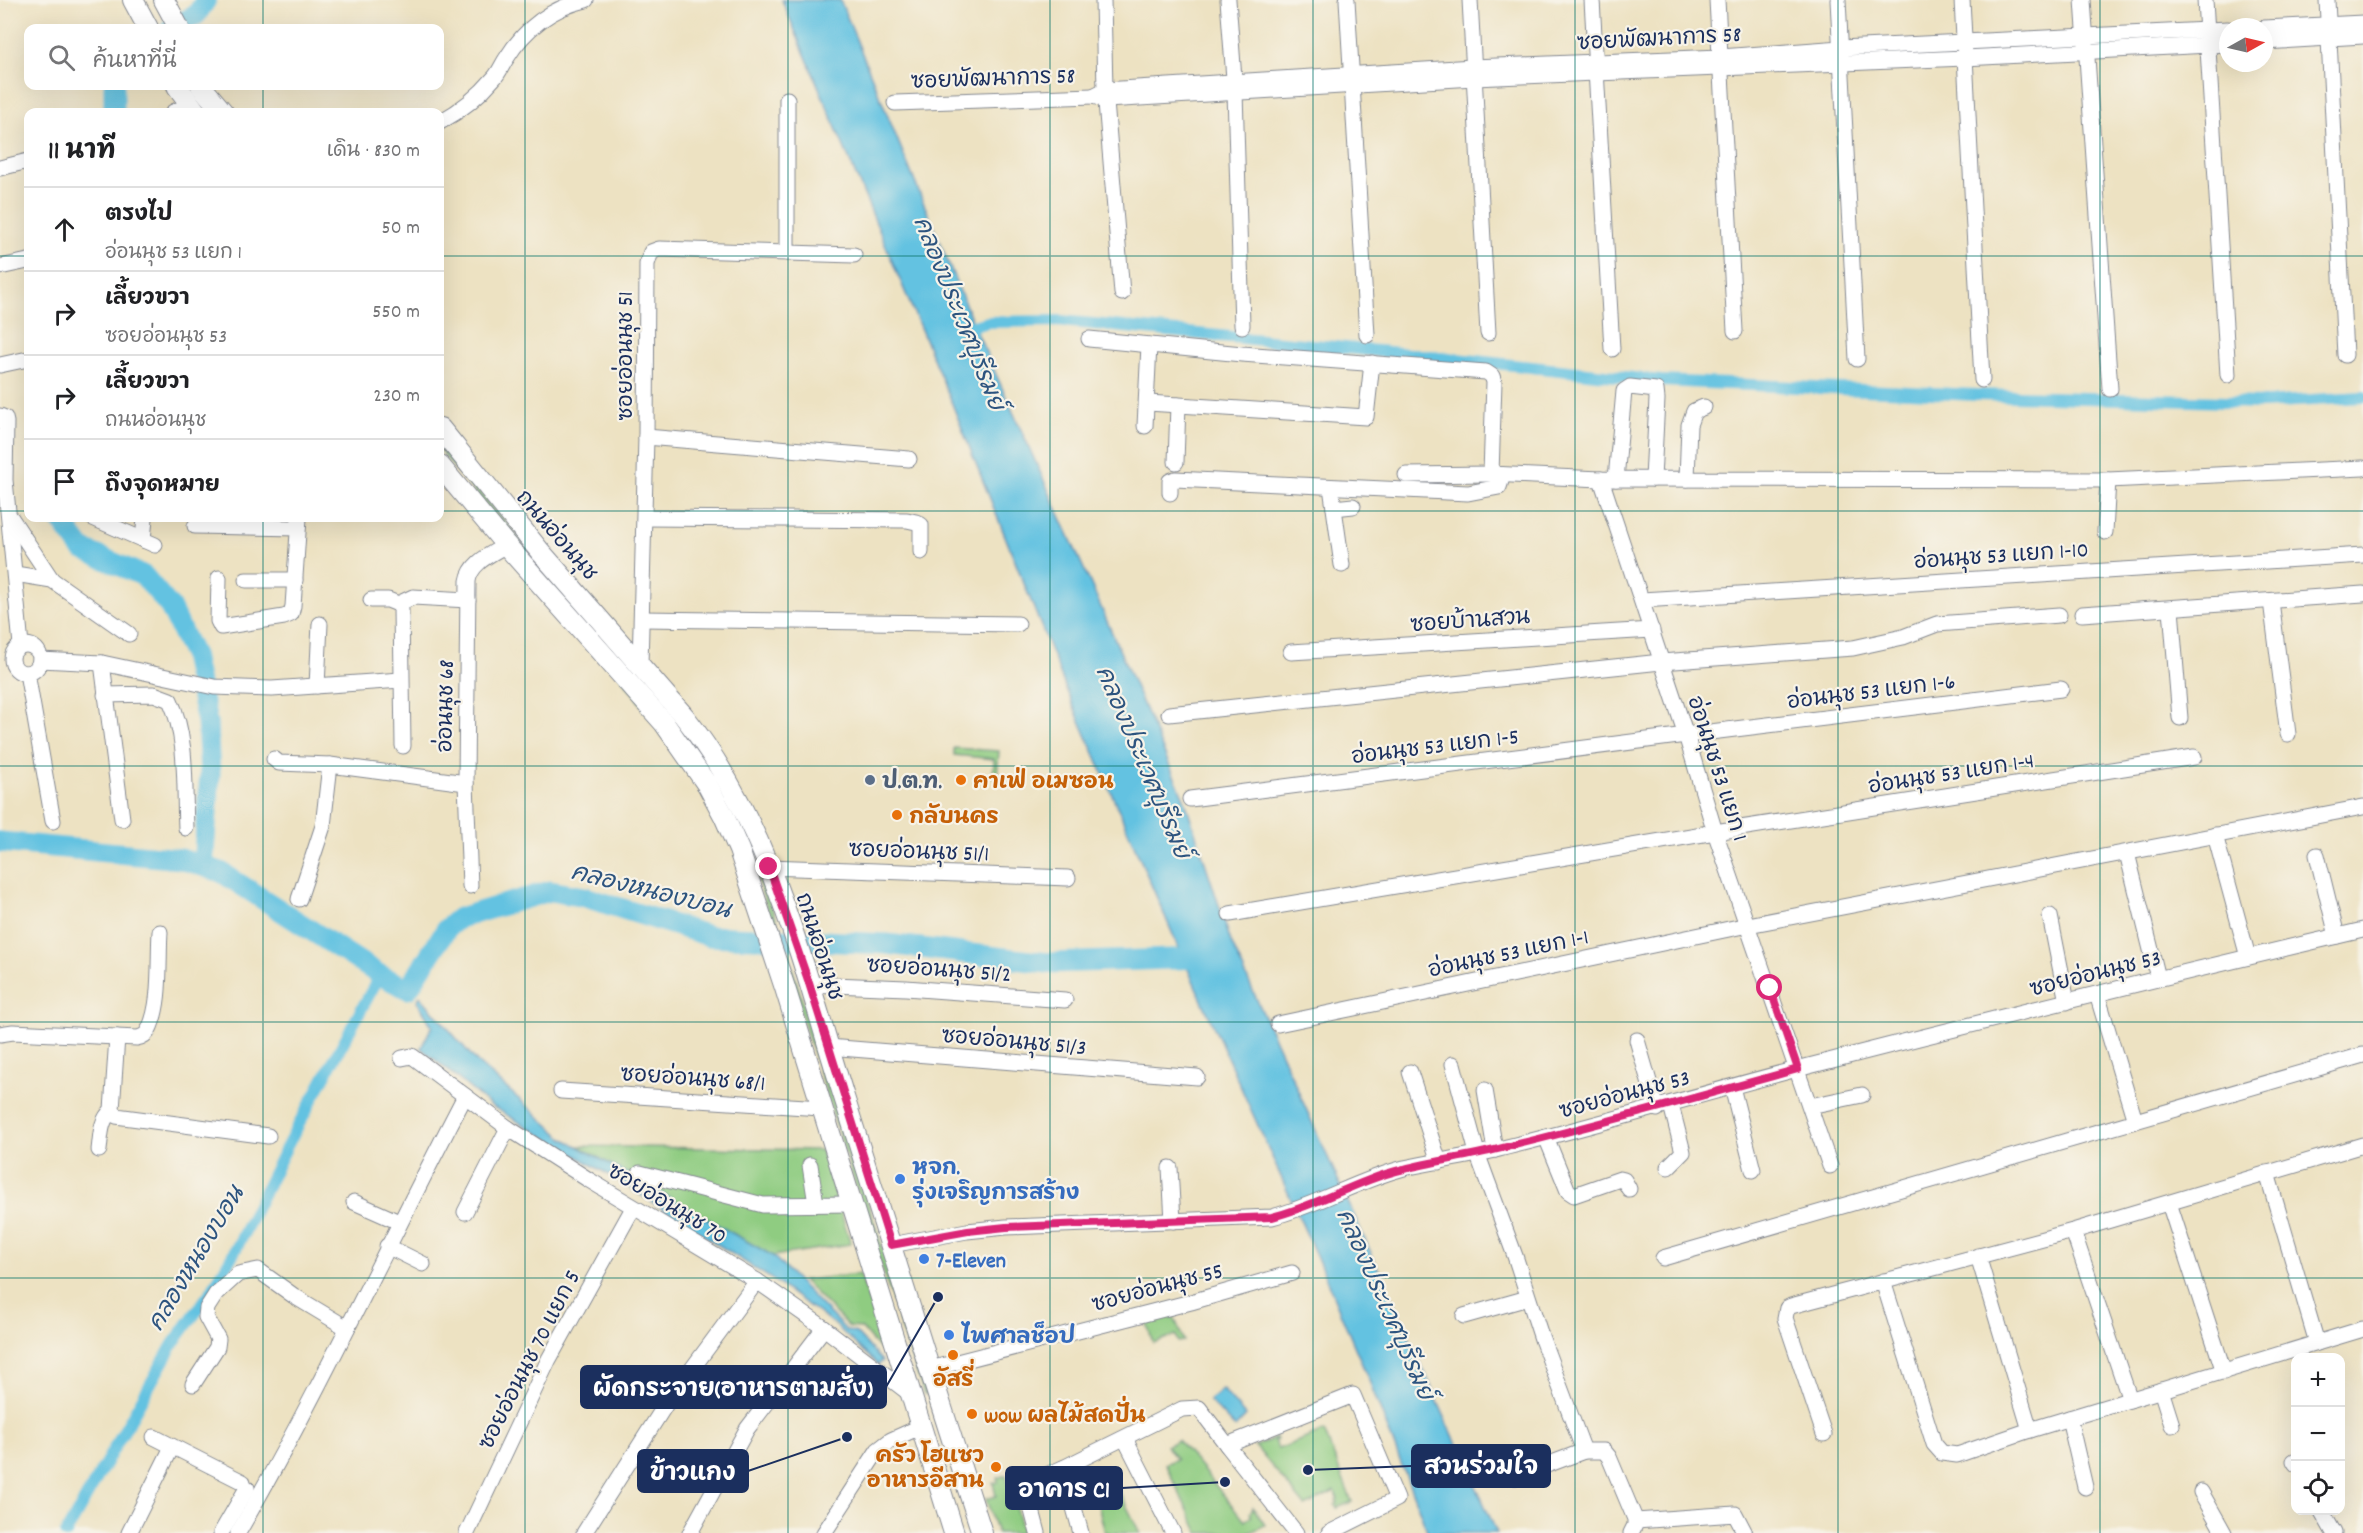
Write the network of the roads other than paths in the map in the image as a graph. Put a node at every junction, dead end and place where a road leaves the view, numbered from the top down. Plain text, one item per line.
1 (133, 0) edge
2 (148, 0) edge
3 (164, 0) edge
4 (586, 0) edge
5 (1103, 0) edge
6 (1228, 0) edge
7 (1347, 0) edge
8 (1470, 0) edge
9 (1592, 0) edge
10 (1717, 0) edge
11 (1838, 0) edge
12 (1962, 0) edge
13 (2083, 0) edge
14 (2205, 0) edge
15 (2327, 0) edge
16 (2363, 23) edge
17 (146, 24) edge
18 (160, 24) edge
19 (176, 24) edge
20 (2273, 28) edge
21 (2329, 31) junction
22 (2219, 33) edge
23 (2085, 36) junction
24 (2363, 36) edge
25 (2207, 38) junction
26 (2273, 40) edge
27 (2219, 41) edge
28 (1965, 51) junction
29 (2087, 52) junction
30 (1841, 55) junction
31 (1721, 63) junction
32 (1596, 67) junction
33 (1473, 72) junction
34 (1351, 80) junction
35 (1234, 87) junction
36 (180, 90) edge
37 (205, 90) edge
38 (211, 90) edge
39 (1101, 95) junction
40 (787, 99) dead end
41 (895, 103) dead end
42 (190, 106) edge
43 (220, 108) edge
44 (222, 108) edge
45 (444, 119) edge
46 (24, 163) edge
47 (0, 168) edge
48 (788, 253) junction
49 (854, 255) dead end
50 (24, 262) edge
51 (0, 267) edge
52 (1122, 293) dead end
53 (1242, 326) dead end
54 (1735, 331) dead end
55 (1488, 333) dead end
56 (1367, 335) dead end
57 (1089, 339) dead end
58 (1149, 345) junction
59 (1612, 349) dead end
60 (2345, 355) dead end
61 (1857, 359) dead end
62 (24, 360) edge
63 (1372, 363) junction
64 (0, 365) edge
65 (2228, 375) dead end
66 (1982, 380) dead end
67 (2110, 389) dead end
68 (1148, 403) junction
69 (1178, 405) junction
70 (1704, 407) dead end
71 (0, 416) edge
72 (1145, 426) dead end
73 (444, 433) edge
74 (646, 437) junction
75 (909, 459) dead end
76 (1176, 462) dead end
77 (2363, 468) edge
78 (444, 471) edge
79 (1406, 475) dead end
80 (1497, 475) junction
81 (1609, 479) junction
82 (1653, 479) junction
83 (1687, 479) junction
84 (2108, 480) junction
85 (1331, 487) junction
86 (1170, 493) dead end
87 (1353, 506) dead end
88 (1334, 508) junction
89 (9, 516) junction
90 (645, 518) junction
91 (102, 522) edge
92 (146, 522) edge
93 (298, 523) edge
94 (195, 526) dead end
95 (2104, 532) dead end
96 (506, 545) junction
97 (921, 552) dead end
98 (2363, 555) edge
99 (1342, 565) dead end
100 (15, 574) junction
101 (219, 578) dead end
102 (52, 580) junction
103 (246, 580) dead end
104 (295, 580) junction
105 (2363, 594) edge
106 (371, 600) dead end
107 (468, 600) junction
108 (1642, 600) junction
109 (2271, 601) junction
110 (398, 604) junction
111 (2171, 609) junction
112 (2082, 614) dead end
113 (2059, 615) dead end
114 (642, 619) junction
115 (320, 624) dead end
116 (1018, 624) dead end
117 (1652, 630) junction
118 (129, 634) dead end
119 (21, 645) junction
120 (1291, 652) dead end
121 (40, 660) junction
122 (1662, 662) junction
123 (6, 663) edge
124 (102, 663) junction
125 (640, 665) junction
126 (27, 674) junction
127 (401, 680) junction
128 (317, 686) junction
129 (2061, 689) dead end
130 (105, 695) junction
131 (1169, 714) dead end
132 (2180, 718) dead end
133 (2288, 734) dead end
134 (1686, 735) junction
135 (403, 746) dead end
136 (2194, 757) dead end
137 (274, 759) dead end
138 (330, 765) junction
139 (466, 783) junction
140 (1190, 799) dead end
141 (2363, 807) edge
142 (122, 819) dead end
143 (53, 821) dead end
144 (186, 828) dead end
145 (1715, 832) junction
146 (2215, 835) junction
147 (2127, 854) junction
148 (2317, 855) dead end
149 (769, 867) junction
150 (1068, 879) dead end
151 (470, 886) dead end
152 (298, 899) dead end
153 (1230, 914) dead end
154 (2050, 916) dead end
155 (1748, 925) junction
156 (2363, 930) edge
157 (160, 932) dead end
158 (2337, 936) junction
159 (2248, 957) junction
160 (2158, 978) junction
161 (809, 982) junction
162 (2097, 994) junction
163 (1065, 1000) dead end
164 (2067, 1002) junction
165 (1278, 1024) dead end
166 (0, 1034) edge
167 (117, 1037) junction
168 (1637, 1040) dead end
169 (828, 1047) junction
170 (2363, 1055) edge
171 (402, 1058) dead end
172 (1453, 1064) dead end
173 (1798, 1069) junction
174 (1410, 1072) dead end
175 (1197, 1077) dead end
176 (1732, 1088) junction
177 (1485, 1090) dead end
178 (561, 1091) dead end
179 (1862, 1095) dead end
180 (465, 1096) junction
181 (1810, 1106) junction
182 (1664, 1107) junction
183 (821, 1108) junction
184 (112, 1110) junction
185 (2135, 1121) junction
186 (507, 1128) junction
187 (268, 1136) dead end
188 (1546, 1137) junction
189 (2363, 1145) edge
190 (99, 1150) dead end
191 (1495, 1150) junction
192 (1476, 1153) junction
193 (1439, 1162) junction
194 (810, 1165) dead end
195 (1830, 1166) dead end
196 (1668, 1167) dead end
197 (1170, 1168) dead end
198 (1753, 1170) dead end
199 (640, 1173) dead end
200 (2267, 1173) junction
201 (1629, 1189) dead end
202 (354, 1202) dead end
203 (2169, 1203) junction
204 (816, 1204) junction
205 (851, 1204) junction
206 (633, 1208) junction
207 (465, 1212) dead end
208 (1173, 1221) junction
209 (399, 1222) junction
210 (2073, 1231) junction
211 (891, 1245) junction
212 (387, 1246) junction
213 (1978, 1256) junction
214 (1663, 1258) dead end
215 (423, 1264) dead end
216 (1292, 1273) dead end
217 (757, 1281) junction
218 (1883, 1281) junction
219 (1528, 1298) junction
220 (1464, 1316) dead end
221 (347, 1328) junction
222 (824, 1328) junction
223 (2363, 1329) edge
224 (2316, 1343) junction
225 (930, 1369) junction
226 (2224, 1372) junction
227 (194, 1384) dead end
228 (2162, 1390) junction
229 (909, 1393) junction
230 (2130, 1400) junction
231 (2069, 1418) junction
232 (945, 1419) junction
233 (2172, 1425) dead end
234 (920, 1427) junction
235 (2030, 1430) junction
236 (1824, 1434) dead end
237 (154, 1437) dead end
238 (1127, 1437) junction
239 (1227, 1445) junction
240 (172, 1447) junction
241 (1584, 1451) junction
242 (1063, 1468) junction
243 (1515, 1478) dead end
244 (2085, 1487) dead end
245 (2202, 1492) dead end
246 (2324, 1515) edge
247 (1633, 1527) edge
248 (135, 1531) edge
249 (221, 1533) edge
250 (238, 1533) edge
251 (467, 1533) edge
252 (584, 1533) edge
253 (690, 1533) edge
254 (824, 1533) edge
255 (954, 1533) edge
256 (982, 1533) edge
257 (1038, 1533) edge
258 (1081, 1533) edge
259 (1173, 1533) edge
260 (1296, 1533) edge
261 (1329, 1533) edge
262 (1745, 1533) edge
263 (2224, 1533) edge
264 (2334, 1533) edge

1 - 17 main road
2 - 18 main road
3 - 19 main road
4 - 45 street
5 - 39 street
6 - 35 street
7 - 34 street
8 - 33 street
9 - 32 street
10 - 31 street
11 - 30 street
12 - 28 street
13 - 23 street
14 - 25 street
15 - 21 street
16 - 21 street
20 - 21 street
21 - 24 street
21 - 26 street
21 - 60 street
22 - 25 street, ซอยพัฒนาการ 58
23 - 25 street, ซอยพัฒนาการ 58
23 - 28 street, ซอยพัฒนาการ 58
23 - 29 street
25 - 27 street, ซอยพัฒนาการ 58
25 - 29 street, ซอยพัฒนาการ 58
25 - 65 street
28 - 29 street, ซอยพัฒนาการ 58
28 - 30 street, ซอยพัฒนาการ 58
28 - 66 street
29 - 67 street
30 - 31 street, ซอยพัฒนาการ 58
30 - 61 street
31 - 32 street, ซอยพัฒนาการ 58
31 - 54 street
32 - 33 street, ซอยพัฒนาการ 58
32 - 59 street
33 - 34 street, ซอยพัฒนาการ 58
33 - 55 street
34 - 35 street, ซอยพัฒนาการ 58
34 - 56 street
35 - 39 street, ซอยพัฒนาการ 58
35 - 53 street
36 - 42 main road
37 - 43 main road
38 - 44 main road
39 - 41 street, ซอยพัฒนาการ 58
39 - 52 street
40 - 48 street
46 - 47 street
48 - 49 street, ซอยอ่อนนุช 51
48 - 74 street, ซอยอ่อนนุช 51
50 - 51 street
57 - 58 street
58 - 63 street
58 - 68 street
62 - 64 street
63 - 69 street
63 - 80 street
68 - 69 street
68 - 72 street
69 - 76 street
70 - 83 street
71 - 89 street
73 - 125 main road, ถนนอ่อนนุช
74 - 75 street
74 - 90 street, ซอยอ่อนนุช 51
77 - 84 street
78 - 96 main road, ถนนอ่อนนุช
79 - 80 street
80 - 81 street
80 - 85 street
81 - 82 street
81 - 82 street
81 - 108 street, อ่อนนุช 53 แยก 1
82 - 83 street
83 - 84 street
84 - 95 street
85 - 86 street
85 - 88 street
87 - 88 street
88 - 99 street
89 - 100 street
89 - 102 street
90 - 97 street
90 - 114 street, ซอยอ่อนนุช 51
91 - 92 street
93 - 94 street
93 - 104 street
96 - 107 street, อ่อนนุช 68
96 - 183 main road, ถนนอ่อนนุช
98 - 108 street, อ่อนนุช 53 แยก 1-10
100 - 102 street
100 - 119 street
101 - 104 street
102 - 118 street
103 - 104 street
105 - 109 street
106 - 110 street
107 - 110 street
107 - 139 street, อ่อนนุช 68
108 - 117 street, อ่อนนุช 53 แยก 1
109 - 111 street
109 - 133 street
110 - 127 street
111 - 112 street
111 - 132 street
113 - 122 street
114 - 116 street
114 - 125 street, ซอยอ่อนนุช 51
115 - 128 street
117 - 120 street, ซอยบ้านสวน
117 - 122 street, อ่อนนุช 53 แยก 1
119 - 121 street
119 - 123 street
121 - 124 street
121 - 126 street
122 - 131 street
122 - 134 street, อ่อนนุช 53 แยก 1
123 - 126 street
124 - 128 street
124 - 130 street
125 - 149 main road, ถนนอ่อนนุช
126 - 143 street
127 - 128 street
127 - 135 street
129 - 134 street, อ่อนนุช 53 แยก 1-6
130 - 142 street
130 - 144 street
134 - 140 street, อ่อนนุช 53 แยก 1-5
134 - 145 street, อ่อนนุช 53 แยก 1
136 - 145 street, อ่อนนุช 53 แยก 1-4
137 - 138 street
138 - 139 street
138 - 152 street
139 - 151 street, อ่อนนุช 68
141 - 146 street, อ่อนนุช 53 แยก 1-1
145 - 153 street, อ่อนนุช 53 แยก 1-4
145 - 155 street, อ่อนนุช 53 แยก 1
146 - 147 street, อ่อนนุช 53 แยก 1-1
146 - 159 street
147 - 155 street, อ่อนนุช 53 แยก 1-1
147 - 160 street
148 - 158 street
149 - 150 street, ซอยอ่อนนุช 51/1
149 - 161 main road, ถนนอ่อนนุช
154 - 164 street
155 - 165 street, อ่อนนุช 53 แยก 1-1
155 - 173 street, อ่อนนุช 53 แยก 1
156 - 158 street, ซอยอ่อนนุช 53
157 - 167 street
158 - 159 street, ซอยอ่อนนุช 53
159 - 160 street, ซอยอ่อนนุช 53
160 - 162 street, ซอยอ่อนนุช 53
161 - 163 street, ซอยอ่อนนุช 51/2
161 - 169 main road, ถนนอ่อนนุช
162 - 164 street, ซอยอ่อนนุช 53
162 - 185 street
164 - 173 street, ซอยอ่อนนุช 53
166 - 167 street
167 - 184 street
168 - 182 street
169 - 175 street, ซอยอ่อนนุช 51/3
169 - 211 main road, ถนนอ่อนนุช
170 - 185 street
171 - 180 street, ซอยอ่อนนุช 70
172 - 192 street
173 - 176 street, ซอยอ่อนนุช 53
173 - 181 street, อ่อนนุช 53 แยก 1
174 - 193 street
176 - 182 street, ซอยอ่อนนุช 53
176 - 198 street
177 - 191 street
178 - 183 street, ซอยอ่อนนุช 68/1
179 - 181 street
180 - 186 street, ซอยอ่อนนุช 70
180 - 209 street
181 - 195 street, อ่อนนุช 53 แยก 1
182 - 188 street, ซอยอ่อนนุช 53
182 - 196 street
183 - 205 main road, ถนนอ่อนนุช
184 - 187 street
184 - 190 street
185 - 214 street
186 - 206 street, ซอยอ่อนนุช 70
186 - 207 street
188 - 191 street, ซอยอ่อนนุช 53
188 - 201 street
189 - 200 street
191 - 192 street, ซอยอ่อนนุช 53
192 - 193 street, ซอยอ่อนนุช 53
192 - 219 street
193 - 208 street, ซอยอ่อนนุช 53
194 - 204 street
197 - 208 street
199 - 204 street
200 - 203 street
200 - 224 street
202 - 209 street
203 - 210 street
203 - 226 street
204 - 205 street
205 - 229 main road, ถนนอ่อนนุช
206 - 217 street, ซอยอ่อนนุช 70
206 - 251 street, ซอยอ่อนนุช 70 แยก 5
208 - 211 street, ซอยอ่อนนุช 53
209 - 212 street
210 - 213 street
210 - 230 street
211 - 225 main road, ถนนอ่อนนุช
212 - 215 street
212 - 221 street
213 - 218 street
213 - 235 street
216 - 225 street, ซอยอ่อนนุช 55
217 - 222 street, ซอยอ่อนนุช 70
217 - 252 street
218 - 235 street
218 - 236 street
219 - 220 street
219 - 241 street
221 - 227 street
221 - 250 street
222 - 229 street, ซอยอ่อนนุช 70
222 - 253 street
223 - 224 street
224 - 226 street
225 - 232 main road, ถนนอ่อนนุช
226 - 228 street
228 - 230 street
228 - 233 street
229 - 234 main road, ถนนอ่อนนุช
230 - 231 street
231 - 235 street
231 - 244 street
232 - 234 main road
232 - 256 main road, ถนนอ่อนนุช
234 - 254 street
234 - 255 main road, ถนนอ่อนนุช
237 - 240 street
238 - 239 street
238 - 242 street
238 - 259 street
239 - 260 street
239 - 261 street
240 - 248 street
240 - 249 street
241 - 243 street
241 - 247 street
242 - 257 street
242 - 258 street
245 - 263 street
246 - 264 street
247 - 262 street

